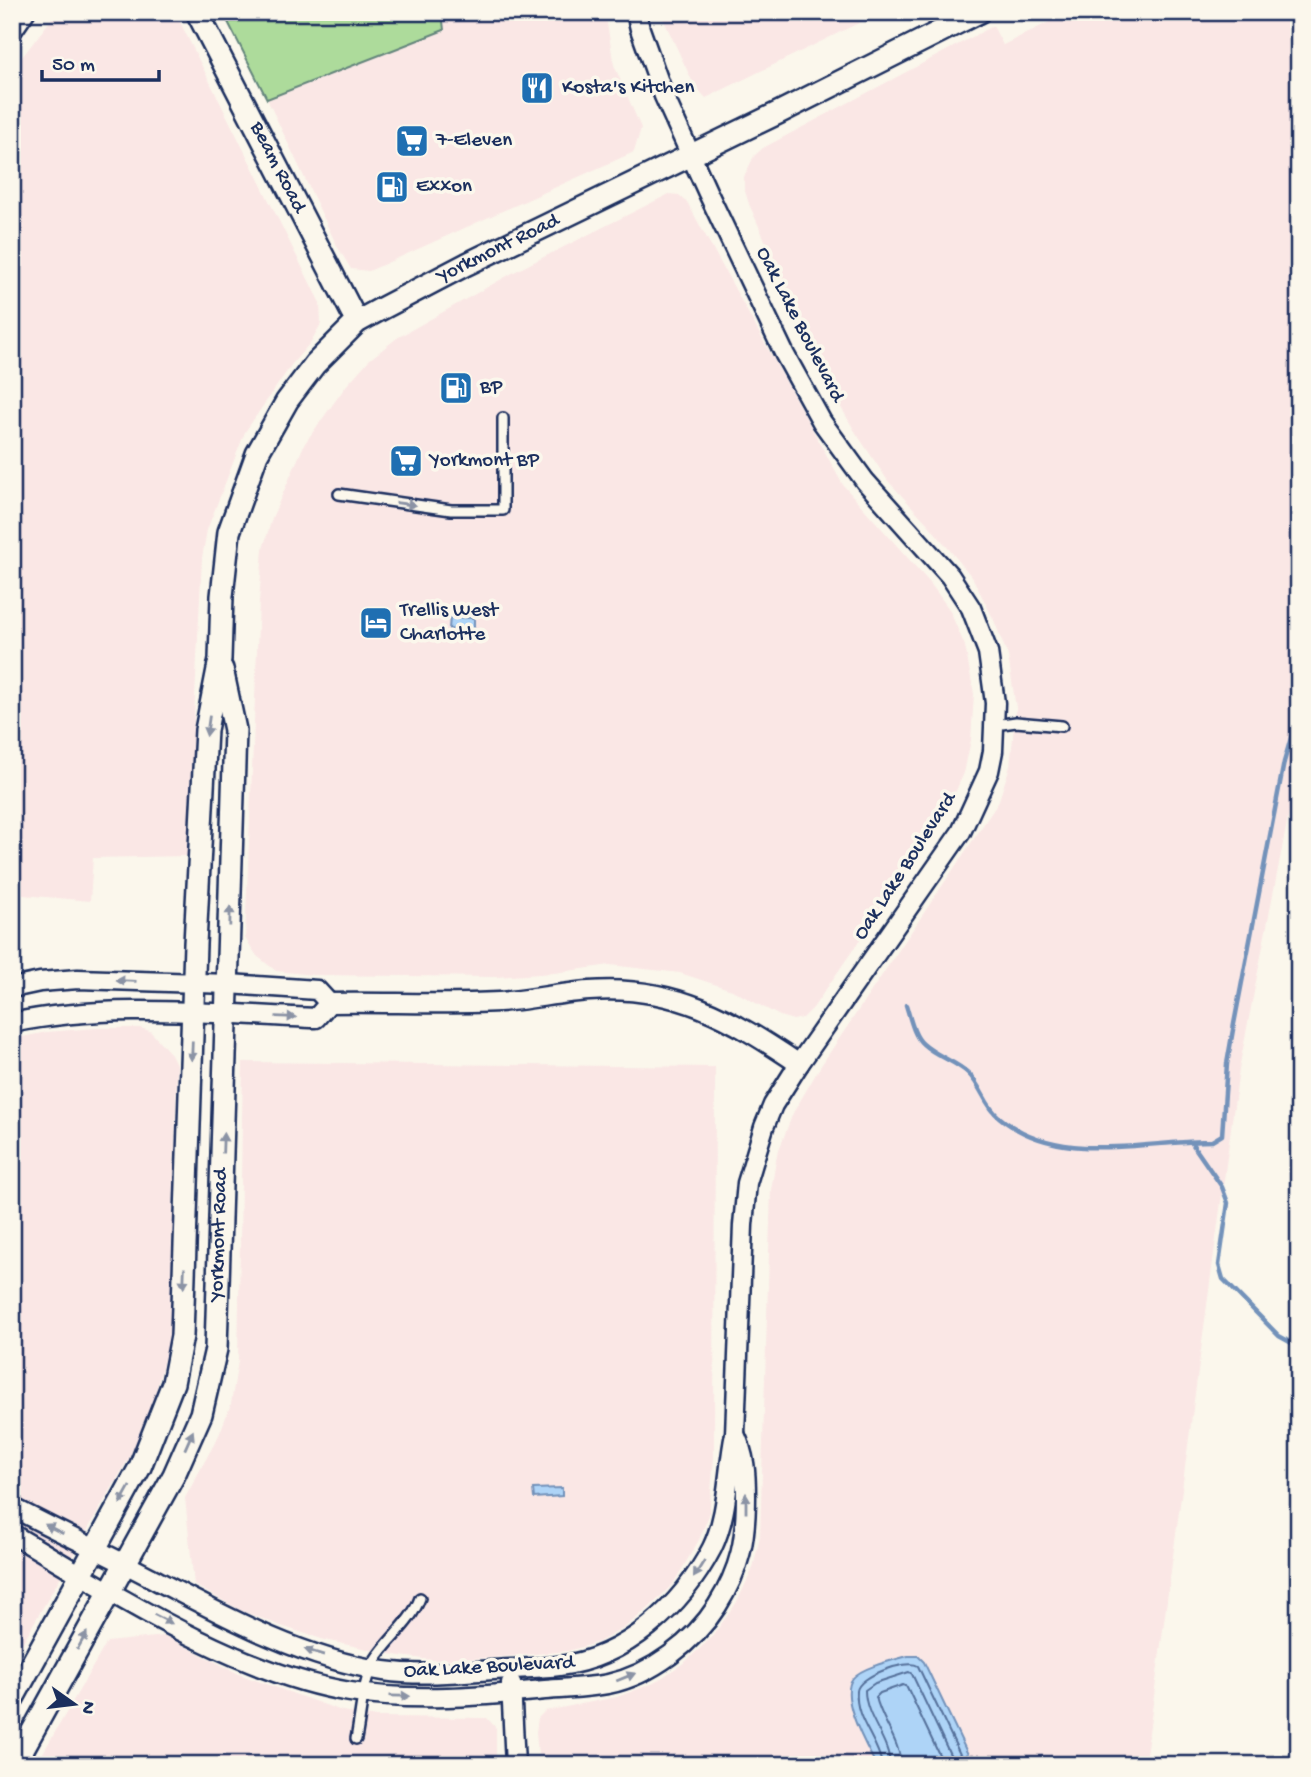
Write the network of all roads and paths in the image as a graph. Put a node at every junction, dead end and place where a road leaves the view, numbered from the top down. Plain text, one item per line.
1 (25, 12) edge
2 (197, 12) edge
3 (636, 12) edge
4 (979, 12) edge
5 (12, 31) edge
6 (690, 154) junction
7 (357, 322) junction
8 (503, 418) dead end
9 (339, 494) dead end
10 (220, 659) junction
11 (995, 725) junction
12 (1062, 726) dead end
13 (194, 983) junction
14 (229, 984) junction
15 (12, 988) edge
16 (329, 1003) junction
17 (193, 1013) junction
18 (228, 1015) junction
19 (12, 1023) edge
20 (799, 1065) junction
21 (735, 1434) junction
22 (12, 1507) edge
23 (12, 1534) edge
24 (95, 1550) junction
25 (125, 1564) junction
26 (81, 1574) junction
27 (110, 1591) junction
28 (420, 1598) dead end
29 (372, 1668) junction
30 (510, 1669) junction
31 (511, 1693) junction
32 (365, 1694) junction
33 (12, 1700) edge
34 (356, 1740) dead end
35 (14, 1765) edge
36 (515, 1765) edge

1 - 5 street
2 - 7 street, Beam Road
3 - 6 street, Oak Lake Boulevard
4 - 6 street, Yorkmont Road
6 - 7 street, Yorkmont Road
6 - 11 street, Oak Lake Boulevard
7 - 10 street, Yorkmont Road
9 -> 8 lane
10 -> 13 street, Yorkmont Road
14 -> 10 street, Yorkmont Road
11 - 12 lane
11 - 20 street, Oak Lake Boulevard
13 - 14 street
13 -> 15 street
13 - 17 street, Yorkmont Road
14 - 16 street
14 - 18 street, Yorkmont Road
18 -> 16 street
16 - 20 street
17 - 18 street
17 - 19 street
17 -> 24 street, Yorkmont Road
25 -> 18 street, Yorkmont Road
20 - 21 street, Oak Lake Boulevard
21 -> 30 street, Oak Lake Boulevard
31 -> 21 street, Oak Lake Boulevard
24 -> 22 street, Oak Lake Boulevard
23 - 26 street, Oak Lake Boulevard
24 - 25 street, Oak Lake Boulevard
24 - 26 street, Yorkmont Road
25 - 27 street, Yorkmont Road
29 -> 25 street, Oak Lake Boulevard
26 - 27 street, Oak Lake Boulevard
26 - 33 street, Yorkmont Road
27 -> 32 street, Oak Lake Boulevard
35 -> 27 street, Yorkmont Road
28 - 29 lane
29 - 30 street, Oak Lake Boulevard
29 - 32 lane
30 - 31 street
32 -> 31 street, Oak Lake Boulevard
31 - 36 street
32 - 34 lane

